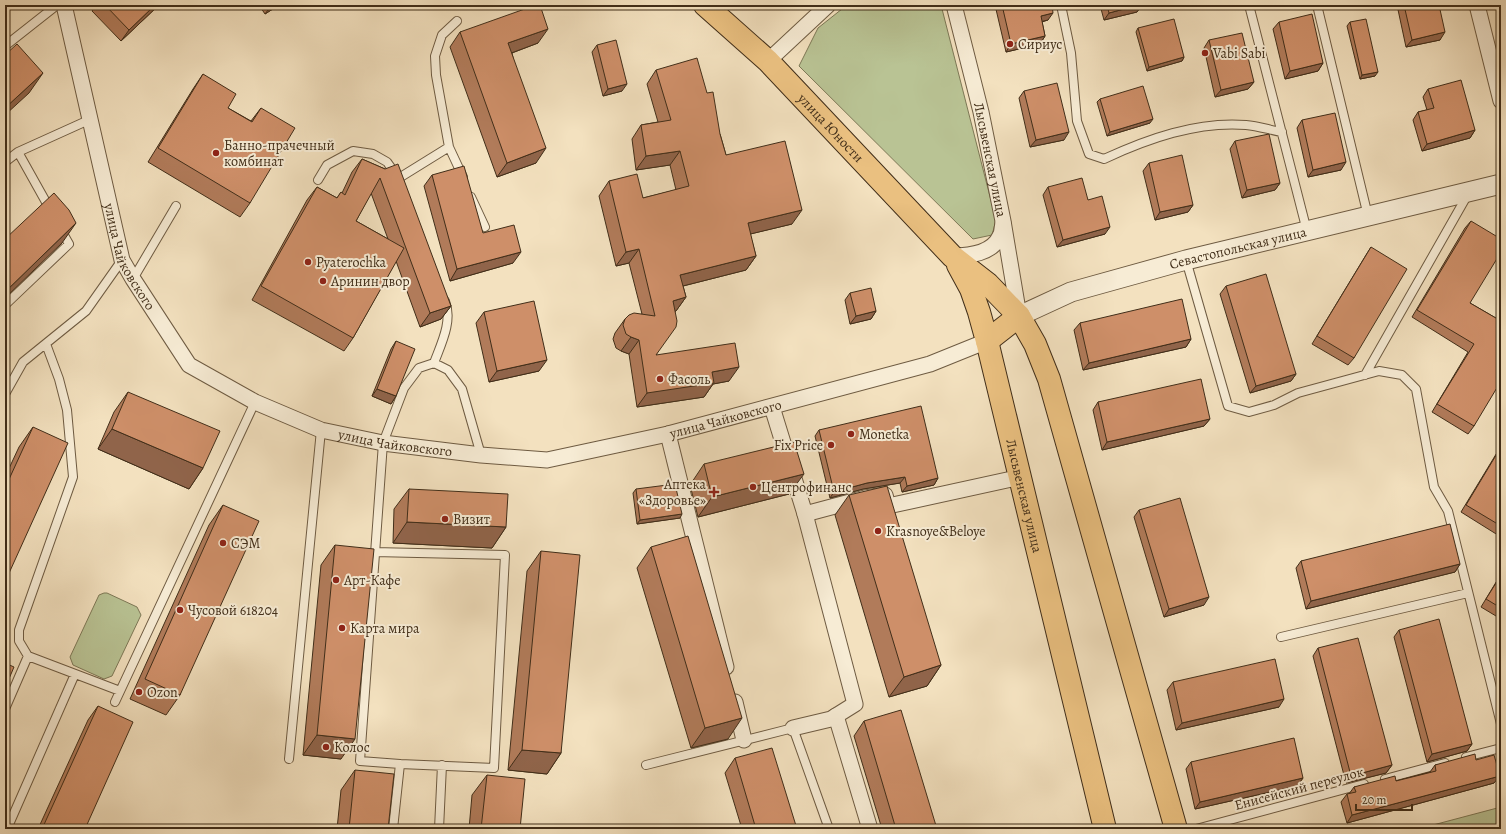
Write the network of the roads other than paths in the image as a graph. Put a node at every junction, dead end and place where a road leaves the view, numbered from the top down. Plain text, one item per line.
1 (57, 5) edge
2 (64, 5) edge
3 (705, 5) edge
4 (828, 5) edge
5 (954, 5) edge
6 (1061, 5) edge
7 (1249, 5) edge
8 (1317, 5) edge
9 (1477, 5) edge
10 (457, 21) dead end
11 (5, 46) edge
12 (768, 62) junction
13 (1501, 101) edge
14 (91, 119) junction
15 (1282, 132) junction
16 (449, 147) junction
17 (18, 152) junction
18 (5, 162) edge
19 (318, 180) dead end
20 (1501, 184) edge
21 (1470, 192) junction
22 (176, 206) dead end
23 (1368, 216) junction
24 (1003, 220) junction
25 (485, 227) dead end
26 (1307, 230) junction
27 (952, 256) junction
28 (122, 260) junction
29 (1186, 260) junction
30 (133, 279) junction
31 (441, 290) edge
32 (5, 305) edge
33 (1019, 316) junction
34 (987, 341) junction
35 (46, 344) junction
36 (434, 363) junction
37 (1365, 375) junction
38 (5, 394) edge
39 (255, 402) junction
40 (772, 407) junction
41 (321, 430) junction
42 (668, 434) junction
43 (383, 443) junction
44 (481, 456) junction
45 (1021, 477) junction
46 (805, 514) junction
47 (374, 552) junction
48 (1468, 593) junction
49 (1280, 637) dead end
50 (28, 656) junction
51 (75, 674) junction
52 (120, 691) junction
53 (115, 702) dead end
54 (5, 709) edge
55 (836, 716) junction
56 (1501, 724) edge
57 (793, 728) junction
58 (744, 740) junction
59 (1501, 748) edge
60 (289, 759) dead end
61 (400, 764) junction
62 (442, 765) junction
63 (646, 765) dead end
64 (7, 829) edge
65 (393, 829) edge
66 (439, 829) edge
67 (829, 829) edge
68 (870, 829) edge
69 (1105, 829) edge
70 (1176, 829) edge
71 (1196, 829) edge

1 - 11 lane
2 - 14 street, улица Чайковского
3 - 12 main road, улица Юности
4 - 12 street
5 - 24 street, Лысьвенская улица
6 - 15 lane
7 - 15 lane
8 - 23 lane
9 - 13 street
10 - 16 lane
12 - 27 main road, улица Юности
14 - 17 lane
14 - 28 street, улица Чайковского
15 - 26 lane
16 - 19 lane
16 - 25 lane
17 - 18 lane
17 - 32 lane
20 - 21 street, Севастопольская улица
21 - 23 street, Севастопольская улица
21 - 37 lane
22 - 30 lane
23 - 26 street, Севастопольская улица
24 - 27 street
24 - 33 street, Лысьвенская улица
26 - 29 street, Севастопольская улица
27 - 33 main road, Лысьвенская улица
27 - 34 main road, Лысьвенская улица
28 - 30 street, улица Чайковского
28 - 35 lane
29 - 33 street, Севастопольская улица
29 - 37 lane
30 - 39 street, улица Чайковского
31 - 36 lane
33 - 34 main road, Севастопольская улица
33 - 70 main road, Лысьвенская улица
34 - 40 street, улица Чайковского
34 - 45 main road, Лысьвенская улица
35 - 38 lane
35 - 50 lane
36 - 43 lane
36 - 44 lane
37 - 48 lane
39 - 41 street, улица Чайковского
39 - 52 lane
40 - 42 street, улица Чайковского
40 - 46 street
41 - 43 street, улица Чайковского
41 - 60 lane
42 - 44 street, улица Чайковского
42 - 58 street
43 - 44 street, улица Чайковского
43 - 47 lane
45 - 46 street
45 - 69 main road, Лысьвенская улица
46 - 55 street
47 - 61 lane
47 - 62 lane
48 - 49 lane
48 - 56 lane
50 - 51 lane
50 - 54 lane
51 - 52 lane
51 - 64 lane
52 - 53 lane
55 - 57 street
55 - 68 street
57 - 58 lane
57 - 67 lane
58 - 63 lane
59 - 71 lane, Енисейский переулок
61 - 62 lane
61 - 65 lane
62 - 66 lane

